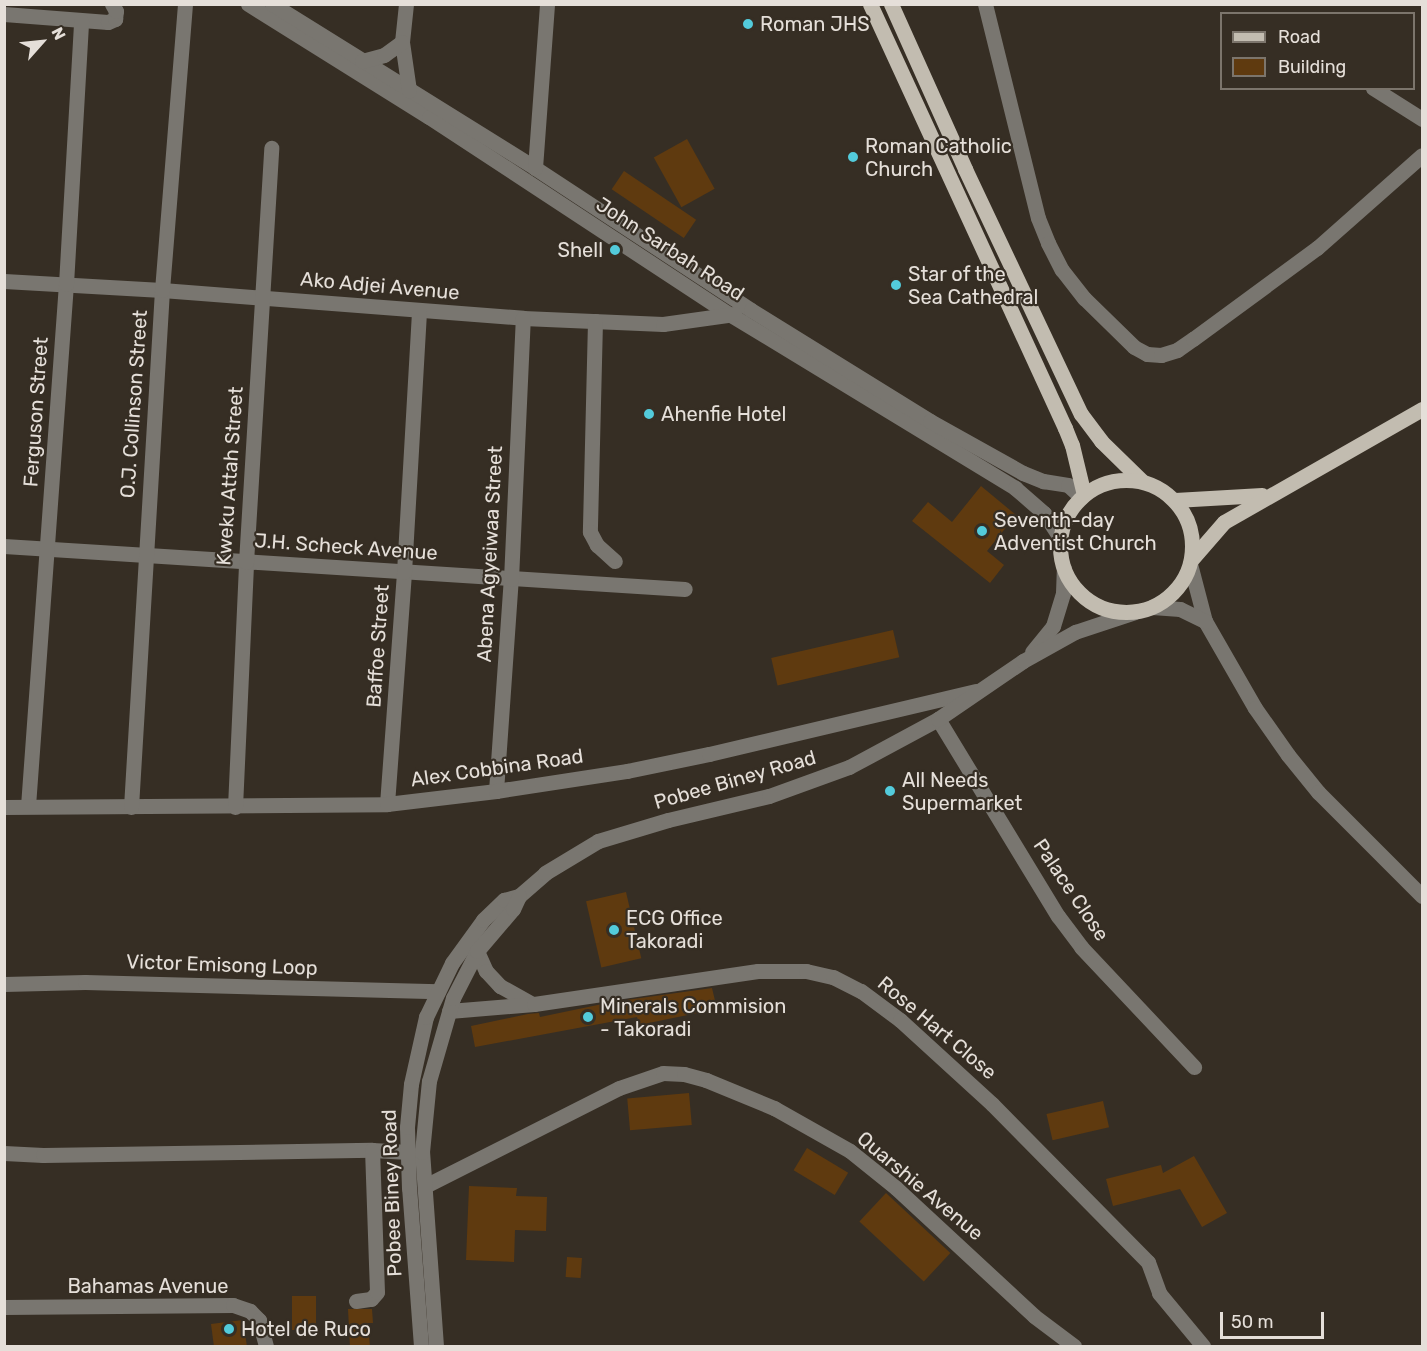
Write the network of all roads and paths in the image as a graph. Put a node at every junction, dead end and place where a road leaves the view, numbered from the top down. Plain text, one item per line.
1 (112, 4) edge
2 (185, 4) edge
3 (248, 4) edge
4 (272, 4) edge
5 (406, 4) edge
6 (547, 4) edge
7 (870, 4) edge
8 (891, 4) edge
9 (985, 4) edge
10 (4, 14) edge
11 (81, 21) junction
12 (402, 42) junction
13 (362, 61) junction
14 (409, 90) junction
15 (1376, 90) edge
16 (1422, 119) edge
17 (271, 147) dead end
18 (1422, 155) edge
19 (535, 168) junction
20 (4, 281) edge
21 (66, 284) junction
22 (162, 290) junction
23 (263, 297) junction
24 (751, 310) junction
25 (418, 311) junction
26 (731, 315) junction
27 (523, 318) junction
28 (595, 321) junction
29 (1422, 409) edge
30 (1142, 481) junction
31 (1277, 492) junction
32 (1082, 496) junction
33 (1175, 500) junction
34 (1060, 538) junction
35 (4, 546) edge
36 (48, 549) junction
37 (145, 555) junction
38 (615, 561) dead end
39 (246, 562) junction
40 (1191, 562) junction
41 (1064, 568) junction
42 (404, 572) junction
43 (511, 579) junction
44 (685, 589) dead end
45 (1152, 607) junction
46 (1135, 612) junction
47 (1205, 621) junction
48 (1023, 662) junction
49 (985, 689) junction
50 (938, 718) junction
51 (496, 791) junction
52 (387, 804) junction
53 (28, 806) junction
54 (4, 807) edge
55 (131, 807) junction
56 (235, 807) junction
57 (519, 896) junction
58 (1422, 896) edge
59 (477, 951) junction
60 (4, 984) edge
61 (438, 991) junction
62 (534, 1004) junction
63 (449, 1011) junction
64 (1194, 1067) dead end
65 (372, 1150) junction
66 (409, 1152) junction
67 (4, 1153) edge
68 (425, 1186) junction
69 (356, 1301) dead end
70 (4, 1307) edge
71 (266, 1347) edge
72 (421, 1347) edge
73 (436, 1347) edge
74 (1074, 1347) edge
75 (1203, 1347) edge

1 - 11 street
2 - 22 street, O.J. Collinson Street
3 - 26 street, John Sarbah Road
4 - 13 street, John Sarbah Road
5 - 12 street
6 - 19 street
7 - 32 main road
8 - 30 main road
9 - 18 street
10 - 11 street
11 - 21 street, Ferguson Street
12 - 13 street
12 - 14 street
13 - 14 street, John Sarbah Road
14 - 19 street, John Sarbah Road
15 - 16 street
17 - 23 street, Kweku Attah Street
19 - 24 street, John Sarbah Road
20 - 21 street, Ako Adjei Avenue
21 - 22 street, Ako Adjei Avenue
21 - 36 street, Ferguson Street
22 - 23 street, Ako Adjei Avenue
22 - 37 street, O.J. Collinson Street
23 - 25 street, Ako Adjei Avenue
23 - 39 street, Kweku Attah Street
24 - 26 street, Ako Adjei Avenue
24 - 32 street, John Sarbah Road
25 - 27 street, Ako Adjei Avenue
25 - 42 street, Baffoe Street
26 - 28 street, Ako Adjei Avenue
26 - 34 street, John Sarbah Road
27 - 28 street, Ako Adjei Avenue
27 - 43 street, Abena Agyeiwaa Street
28 - 38 street
29 - 31 main road
30 - 32 main road
30 - 33 main road
31 - 33 main road
31 - 40 main road
32 - 34 main road
33 - 40 main road
34 - 41 main road
35 - 36 street, J.H. Scheck Avenue
36 - 37 street, J.H. Scheck Avenue
36 - 53 street, Ferguson Street
37 - 39 street, J.H. Scheck Avenue
37 - 55 street, O.J. Collinson Street
39 - 42 street, J.H. Scheck Avenue
39 - 56 street, Kweku Attah Street
40 - 45 main road
40 - 47 street
41 - 46 main road
41 - 48 street
42 - 43 street, J.H. Scheck Avenue
42 - 52 street, Baffoe Street
43 - 44 street, J.H. Scheck Avenue
43 - 51 street, Abena Agyeiwaa Street
45 - 46 main road
45 - 47 street
46 - 48 street
47 - 58 street
48 - 49 street, Pobee Biney Road
49 - 50 street, Pobee Biney Road
49 - 51 street, Alex Cobbina Road
50 - 57 street, Pobee Biney Road
50 - 64 street, Palace Close
51 - 52 street, Alex Cobbina Road
52 - 56 street, Alex Cobbina Road
53 - 54 street, Alex Cobbina Road
53 - 55 street, Alex Cobbina Road
55 - 56 street, Alex Cobbina Road
57 - 59 street, Pobee Biney Road
57 - 61 street, Pobee Biney Road
59 - 62 street
59 - 63 street, Pobee Biney Road
60 - 61 street, Victor Emisong Loop
61 - 66 street, Pobee Biney Road
62 - 63 street, Rose Hart Close
62 - 75 street, Rose Hart Close
63 - 68 street, Pobee Biney Road
65 - 66 street
65 - 67 street
65 - 69 street
66 - 72 street, Pobee Biney Road
68 - 73 street, Pobee Biney Road
68 - 74 street, Quarshie Avenue
70 - 71 street, Bahamas Avenue

